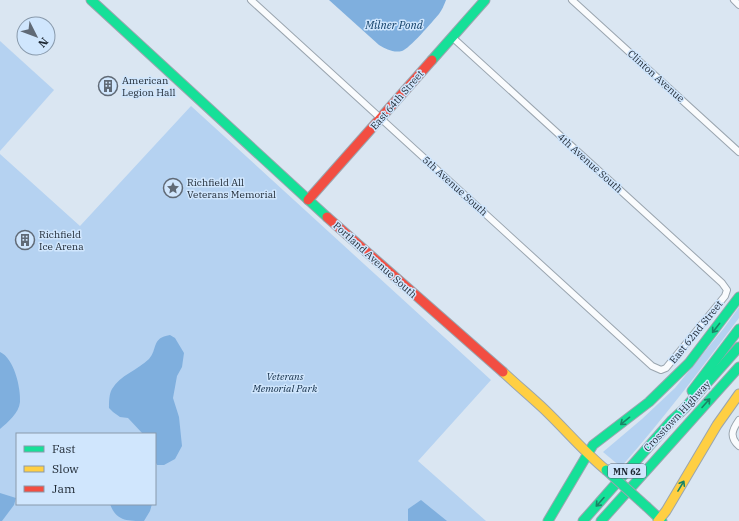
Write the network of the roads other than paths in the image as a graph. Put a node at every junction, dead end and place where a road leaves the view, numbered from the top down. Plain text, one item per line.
1 (91, 0) edge
2 (251, 0) edge
3 (485, 0) edge
4 (572, 0) edge
5 (734, 0) edge
6 (739, 5) edge
7 (452, 37) junction
8 (381, 118) junction
9 (739, 152) edge
10 (308, 200) junction
11 (727, 290) joint
12 (739, 297) edge
13 (739, 329) edge
14 (739, 347) edge
15 (739, 367) edge
16 (661, 370) joint
17 (739, 394) edge
18 (672, 420) junction
19 (739, 420) edge
20 (739, 446) edge
21 (588, 455) junction
22 (660, 520) edge
23 (548, 521) edge
24 (582, 521) edge
25 (601, 521) edge

1 - 10 main road, Portland Avenue South
2 - 8 street, 5th Avenue South
3 - 7 main road, East 64th Street
4 - 9 street, Clinton Avenue
5 - 6 street
7 - 8 main road, East 64th Street
7 - 11 street, 4th Avenue South
8 - 10 main road, East 64th Street
8 - 16 street, 5th Avenue South
10 - 21 main road, Portland Avenue South
11 - 16 street, East 62nd Street
12 -> 21 main road
13 - 18 main road
14 - 18 main road, Crosstown Highway / MN 62
25 -> 15 main road, Crosstown Highway / MN 62
22 -> 17 main road
18 -> 24 main road, Crosstown Highway / MN 62
19 - 20 street
21 - 22 main road, Portland Avenue South, bridge
21 - 23 main road

